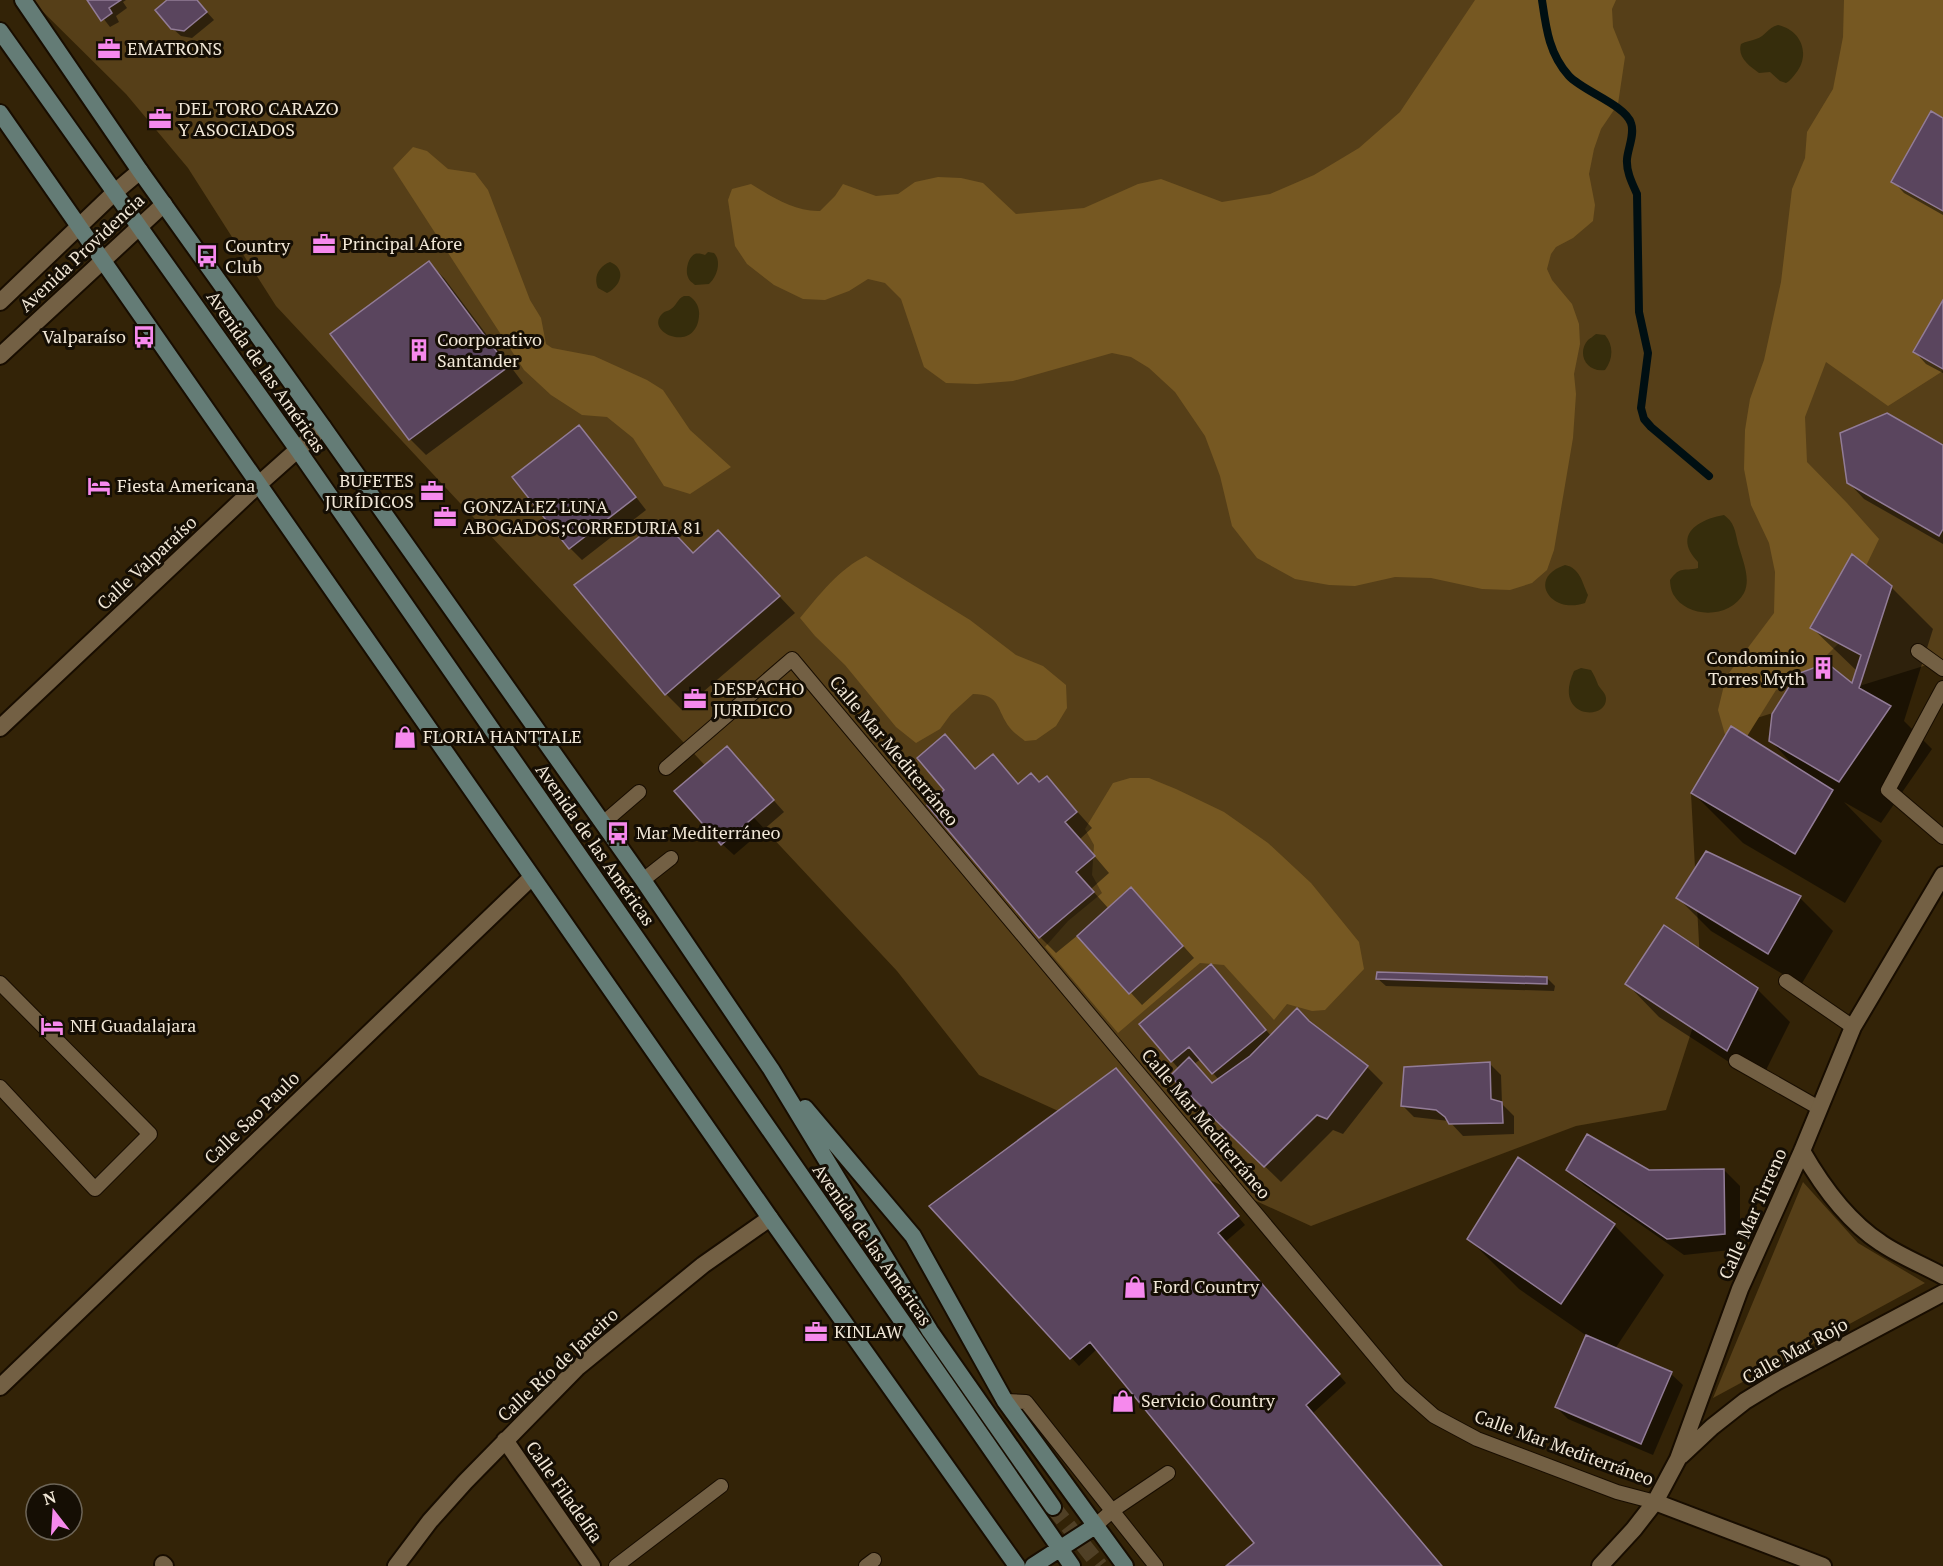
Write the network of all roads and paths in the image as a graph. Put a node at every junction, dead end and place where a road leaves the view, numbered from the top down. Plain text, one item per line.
1 (22, 0) edge
2 (0, 31) edge
3 (0, 113) edge
4 (140, 171) junction
5 (115, 192) junction
6 (164, 204) junction
7 (138, 226) junction
8 (79, 227) junction
9 (103, 260) junction
10 (0, 302) edge
11 (0, 356) edge
12 (323, 427) junction
13 (298, 450) junction
14 (260, 484) junction
15 (1918, 651) dead end
16 (1943, 669) edge
17 (1943, 688) edge
18 (0, 728) edge
19 (666, 768) dead end
20 (639, 792) dead end
21 (603, 823) junction
22 (1943, 837) edge
23 (671, 858) dead end
24 (1943, 875) edge
25 (532, 877) junction
26 (643, 880) junction
27 (1786, 981) dead end
28 (0, 983) edge
29 (1853, 1027) junction
30 (1736, 1061) dead end
31 (771, 1069) junction
32 (0, 1087) edge
33 (1819, 1108) junction
34 (1802, 1151) junction
35 (770, 1218) junction
36 (1943, 1276) edge
37 (1943, 1293) edge
38 (0, 1387) edge
39 (1005, 1401) junction
40 (505, 1440) junction
41 (1678, 1459) junction
42 (1168, 1473) dead end
43 (721, 1486) dead end
44 (1655, 1502) junction
45 (1053, 1507) tunnel mouth
46 (1113, 1509) junction
47 (1095, 1526) junction
48 (1060, 1549) junction
49 (396, 1566) edge
50 (592, 1566) edge
51 (616, 1566) edge
52 (1017, 1566) edge
53 (1033, 1566) edge
54 (1072, 1566) edge
55 (1125, 1566) edge
56 (1156, 1566) edge
57 (1599, 1566) edge
58 (1823, 1566) edge

1 - 4 main road, Avenida de las Américas
2 - 5 main road, Avenida de las Américas
3 - 8 main road
4 - 5 street, Avenida Providencia
4 - 6 main road, Avenida de las Américas
5 - 7 main road, Avenida de las Américas
5 - 8 street, Avenida Providencia
6 - 7 street, Avenida Providencia
6 - 12 main road, Avenida de las Américas
7 - 9 street, Avenida Providencia
7 - 13 main road, Avenida de las Américas
8 - 9 main road
8 - 10 street, Avenida Providencia
9 - 11 street, Avenida Providencia
9 - 14 main road
12 - 13 street, Calle Valparaíso
12 - 21 main road, Avenida de las Américas
13 - 14 street, Calle Valparaíso
13 - 48 main road, Avenida de las Américas
14 - 18 street, Calle Valparaíso
14 - 25 main road
15 - 16 lane
17 - 22 lane
19 - 44 lane, Calle Mar Mediterráneo
20 - 21 lane
21 - 26 main road, Avenida de las Américas
23 - 26 lane
24 - 29 street, Calle Mar Tirreno
25 - 35 main road
25 - 38 street, Calle Sao Paulo
26 - 31 main road, Avenida de las Américas
27 - 29 lane
28 - 32 lane
29 - 33 street, Calle Mar Tirreno
30 - 33 lane
31 - 39 main road, Avenida de las Américas
31 - 45 main road, Avenida de las Américas
33 - 34 street, Calle Mar Tirreno
34 - 36 street
34 - 41 street, Calle Mar Tirreno
35 - 40 street, Calle Río de Janeiro
35 - 52 main road
37 - 41 street, Calle Mar Rojo
39 - 46 lane
39 - 47 main road, Avenida de las Américas
40 - 49 street, Calle Río de Janeiro
40 - 50 street, Calle Filadelfia
41 - 44 street, Calle Mar Tirreno
42 - 46 lane
43 - 51 lane
44 - 57 street, Calle Mar Tirreno
44 - 58 street, Calle Mar Mediterráneo
46 - 47 lane
46 - 56 lane
47 - 48 main road
47 - 55 main road, Avenida de las Américas
48 - 53 main road
48 - 54 main road, Avenida de las Américas

